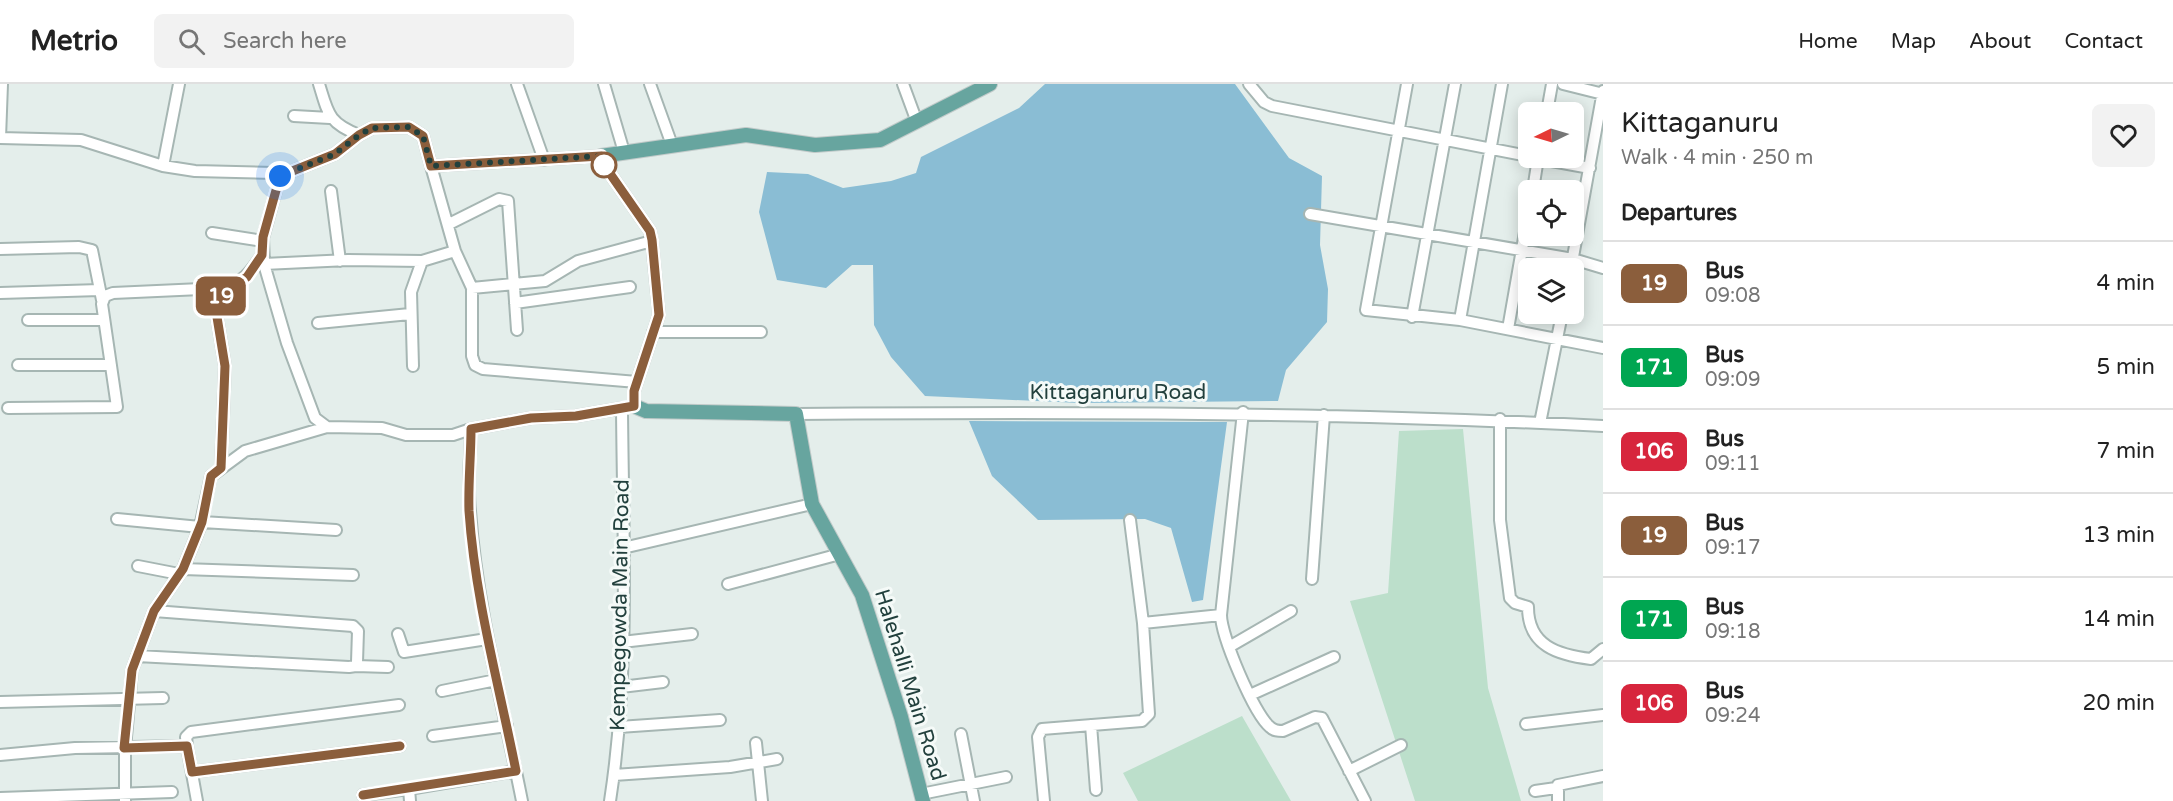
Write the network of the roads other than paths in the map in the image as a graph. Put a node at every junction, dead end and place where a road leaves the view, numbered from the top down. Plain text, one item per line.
1 (2, 84) edge
2 (179, 84) edge
3 (319, 84) edge
4 (518, 84) edge
5 (604, 84) edge
6 (650, 84) edge
7 (903, 84) edge
8 (990, 84) edge
9 (1249, 84) edge
10 (1407, 84) edge
11 (1455, 84) edge
12 (1502, 84) edge
13 (1552, 84) edge
14 (1563, 84) edge
15 (1603, 93) edge
16 (1549, 102) edge
17 (294, 116) dead end
18 (330, 118) junction
19 (917, 122) junction
20 (1601, 122) edge
21 (1398, 133) junction
22 (359, 135) junction
23 (0, 138) edge
24 (1444, 141) junction
25 (672, 145) junction
26 (1489, 149) junction
27 (624, 152) junction
28 (1518, 154) edge
29 (601, 156) junction
30 (544, 160) junction
31 (163, 166) junction
32 (431, 166) junction
33 (1584, 167) edge
34 (1590, 168) junction
35 (280, 176) junction
36 (331, 191) dead end
37 (1310, 214) dead end
38 (449, 224) junction
39 (1382, 225) junction
40 (212, 233) dead end
41 (1427, 233) junction
42 (652, 240) junction
43 (263, 241) junction
44 (1474, 242) junction
45 (1523, 246) edge
46 (0, 249) edge
47 (1522, 250) junction
48 (454, 252) junction
49 (1551, 258) edge
50 (1573, 258) edge
51 (263, 260) junction
52 (340, 261) junction
53 (422, 261) junction
54 (1584, 266) edge
55 (1603, 268) edge
56 (515, 285) junction
57 (630, 287) dead end
58 (223, 288) junction
59 (472, 288) junction
60 (0, 293) edge
61 (101, 295) junction
62 (515, 303) junction
63 (410, 314) junction
64 (1412, 317) junction
65 (28, 320) dead end
66 (104, 320) junction
67 (1461, 320) junction
68 (318, 323) dead end
69 (1560, 324) edge
70 (1509, 329) junction
71 (517, 330) dead end
72 (653, 332) junction
73 (761, 332) dead end
74 (1558, 338) junction
75 (1603, 348) edge
76 (18, 365) dead end
77 (111, 365) junction
78 (413, 366) dead end
79 (637, 382) junction
80 (628, 407) junction
81 (8, 408) dead end
82 (1243, 412) junction
83 (796, 414) junction
84 (1324, 415) junction
85 (1500, 419) junction
86 (1540, 423) junction
87 (1603, 426) edge
88 (327, 427) junction
89 (471, 429) junction
90 (221, 468) junction
91 (812, 504) junction
92 (117, 519) dead end
93 (1130, 520) dead end
94 (201, 524) junction
95 (336, 530) dead end
96 (623, 548) junction
97 (840, 554) junction
98 (138, 566) dead end
99 (181, 572) junction
100 (353, 575) dead end
101 (1312, 579) dead end
102 (728, 584) dead end
103 (154, 611) junction
104 (1291, 611) dead end
105 (1221, 615) junction
106 (1143, 623) junction
107 (398, 634) dead end
108 (692, 634) dead end
109 (487, 639) junction
110 (622, 642) junction
111 (1229, 647) junction
112 (1603, 649) edge
113 (137, 656) junction
114 (1334, 657) dead end
115 (356, 666) junction
116 (388, 667) dead end
117 (496, 680) junction
118 (663, 682) dead end
119 (621, 687) junction
120 (442, 691) dead end
121 (1251, 695) junction
122 (164, 698) dead end
123 (129, 700) junction
124 (0, 702) edge
125 (399, 705) dead end
126 (1603, 715) edge
127 (720, 720) dead end
128 (1526, 724) dead end
129 (1091, 725) junction
130 (507, 726) junction
131 (619, 727) junction
132 (961, 734) dead end
133 (433, 736) dead end
134 (756, 743) dead end
135 (1401, 745) dead end
136 (187, 746) junction
137 (400, 746) dead end
138 (124, 748) junction
139 (0, 755) edge
140 (777, 759) dead end
141 (758, 762) junction
142 (516, 771) junction
143 (1349, 771) junction
144 (192, 772) junction
145 (614, 775) junction
146 (1603, 776) edge
147 (1006, 777) dead end
148 (971, 784) junction
149 (1556, 788) junction
150 (409, 789) junction
151 (1096, 790) dead end
152 (1535, 791) dead end
153 (172, 792) dead end
154 (363, 795) dead end
155 (125, 797) edge
156 (922, 797) edge
157 (0, 798) edge
158 (197, 801) edge
159 (410, 801) edge
160 (522, 801) edge
161 (610, 801) edge
162 (762, 801) edge
163 (974, 801) edge
164 (1044, 801) edge
165 (1365, 801) edge
166 (1558, 801) edge

1 - 23 street
2 - 31 street
3 - 18 street
4 - 30 street
5 - 27 street
6 - 25 street
7 - 19 street
8 - 19 main road
9 - 21 street
10 - 21 street
11 - 24 street
12 - 26 street
13 - 16 street
14 - 15 street
15 - 20 street
17 - 18 street
18 - 22 street
19 - 25 main road
20 - 34 street
21 - 24 street
21 - 39 street
22 - 32 street
22 - 35 street
23 - 31 street
24 - 26 street
24 - 41 street
25 - 27 main road
26 - 28 street
26 - 44 street
27 - 29 main road
29 - 30 street
29 - 42 street
30 - 32 street
31 - 35 street
32 - 38 street
33 - 34 street
34 - 50 street
35 - 43 street
36 - 52 street
37 - 39 street
38 - 48 street
38 - 56 street
39 - 41 street
39 - 64 street
40 - 43 street
41 - 44 street
41 - 64 street
42 - 56 street
42 - 72 street, Kempegowda Main Road
43 - 51 street
44 - 47 street
44 - 67 street
45 - 47 street
46 - 61 street
47 - 49 street
47 - 70 street
48 - 53 street
48 - 59 street
51 - 52 street
51 - 58 street
51 - 88 street
52 - 53 street
53 - 63 street
54 - 55 street
56 - 59 street
56 - 62 street
57 - 62 street
58 - 61 street
58 - 90 street
59 - 79 street
60 - 61 street
61 - 66 street
62 - 71 street
63 - 68 street
63 - 78 street
64 - 67 street
65 - 66 street
66 - 77 street
67 - 70 street
69 - 74 street
70 - 74 street
72 - 73 street
72 - 79 street, Kempegowda Main Road
74 - 75 street
74 - 86 street
76 - 77 street
77 - 81 street
79 - 80 street, Kempegowda Main Road
80 - 83 main road, Kittaganuru Road
80 - 89 street
80 - 96 street, Kempegowda Main Road
82 - 83 street, Kittaganuru Road
82 - 84 street, Kittaganuru Road
82 - 105 street
83 - 91 main road, Halehalli Main Road
84 - 85 street, Kittaganuru Road
84 - 101 street
85 - 86 street, Kittaganuru Road
85 - 112 street
86 - 87 street, Kittaganuru Road
88 - 89 street
88 - 90 street
89 - 109 street
90 - 94 street
91 - 96 street
91 - 97 main road, Halehalli Main Road
92 - 94 street
93 - 106 street
94 - 95 street
94 - 99 street
96 - 110 street, Kempegowda Main Road
97 - 102 street
97 - 156 main road, Halehalli Main Road
98 - 99 street
99 - 100 street
99 - 103 street
103 - 113 street
103 - 115 street
104 - 111 street
105 - 106 street
105 - 111 street
106 - 129 street
107 - 109 street
108 - 110 street
109 - 117 street
110 - 119 street, Kempegowda Main Road
111 - 121 street
113 - 115 street
113 - 123 street
114 - 121 street
115 - 116 street
117 - 120 street
117 - 130 street
118 - 119 street
119 - 131 street, Kempegowda Main Road
121 - 143 street
122 - 123 street
123 - 124 street
123 - 138 street
125 - 136 street
126 - 128 street
127 - 131 street
129 - 151 street
129 - 164 street
130 - 133 street
130 - 142 street
131 - 145 street, Kempegowda Main Road
132 - 148 street
134 - 141 street
135 - 143 street
136 - 138 street
136 - 144 street
137 - 144 street
138 - 139 street
138 - 155 street
140 - 141 street
141 - 145 street
141 - 162 street
142 - 150 street
142 - 160 street
143 - 165 street
144 - 158 street
145 - 161 street, Kempegowda Main Road
146 - 149 street
147 - 148 street
148 - 156 street
148 - 163 street
149 - 152 street
149 - 166 street
150 - 154 street
150 - 159 street
153 - 155 street
155 - 157 street

